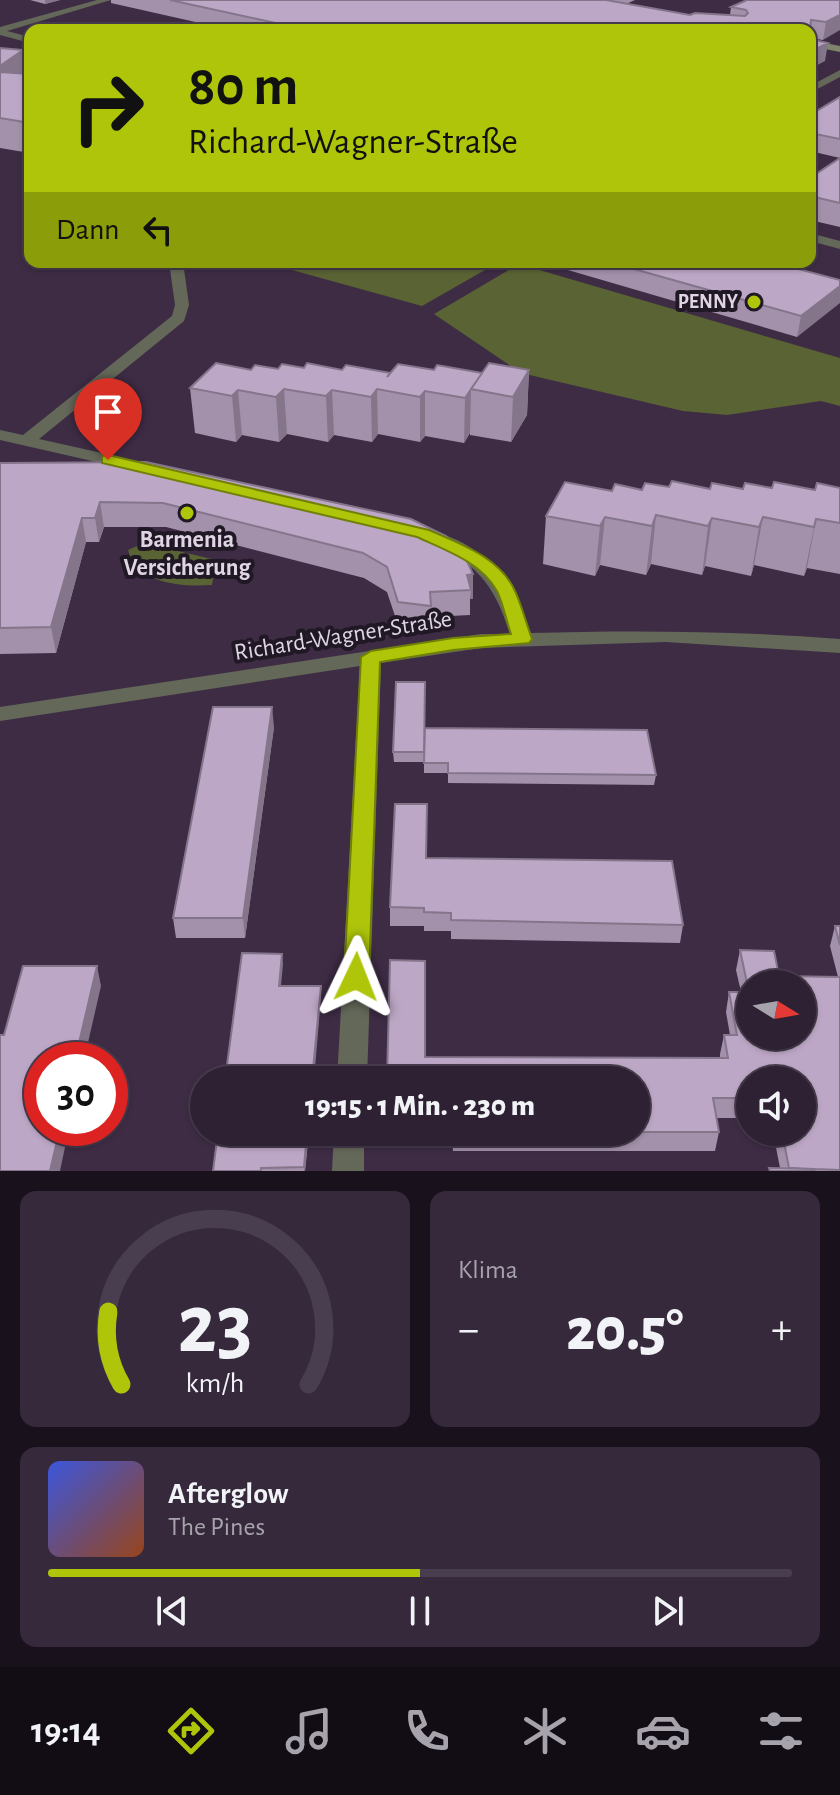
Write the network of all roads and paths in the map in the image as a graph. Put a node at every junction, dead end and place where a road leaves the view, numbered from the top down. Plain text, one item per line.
1 (107, 0) edge
2 (24, 24) edge
3 (24, 24) edge
4 (0, 31) edge
5 (24, 38) edge
6 (816, 44) edge
7 (840, 49) edge
8 (840, 73) edge
9 (816, 87) edge
10 (816, 239) edge
11 (840, 245) edge
12 (177, 268) edge
13 (0, 435) edge
14 (26, 441) junction
15 (165, 473) edge
16 (414, 531) edge
17 (522, 639) junction
18 (840, 646) edge
19 (371, 657) junction
20 (0, 714) edge
21 (353, 1066) edge
22 (349, 1146) edge
23 (348, 1171) edge

1 - 2 street
3 - 4 street
4 - 5 street
6 - 7 main road
8 - 9 street
10 - 11 street
12 - 14 street
13 - 14 street
14 - 15 street
16 - 17 street
17 - 18 street, Richard-Wagner-Straße
17 - 19 street, Richard-Wagner-Straße
19 - 20 street, Richard-Wagner-Straße
19 - 21 street
22 - 23 street

